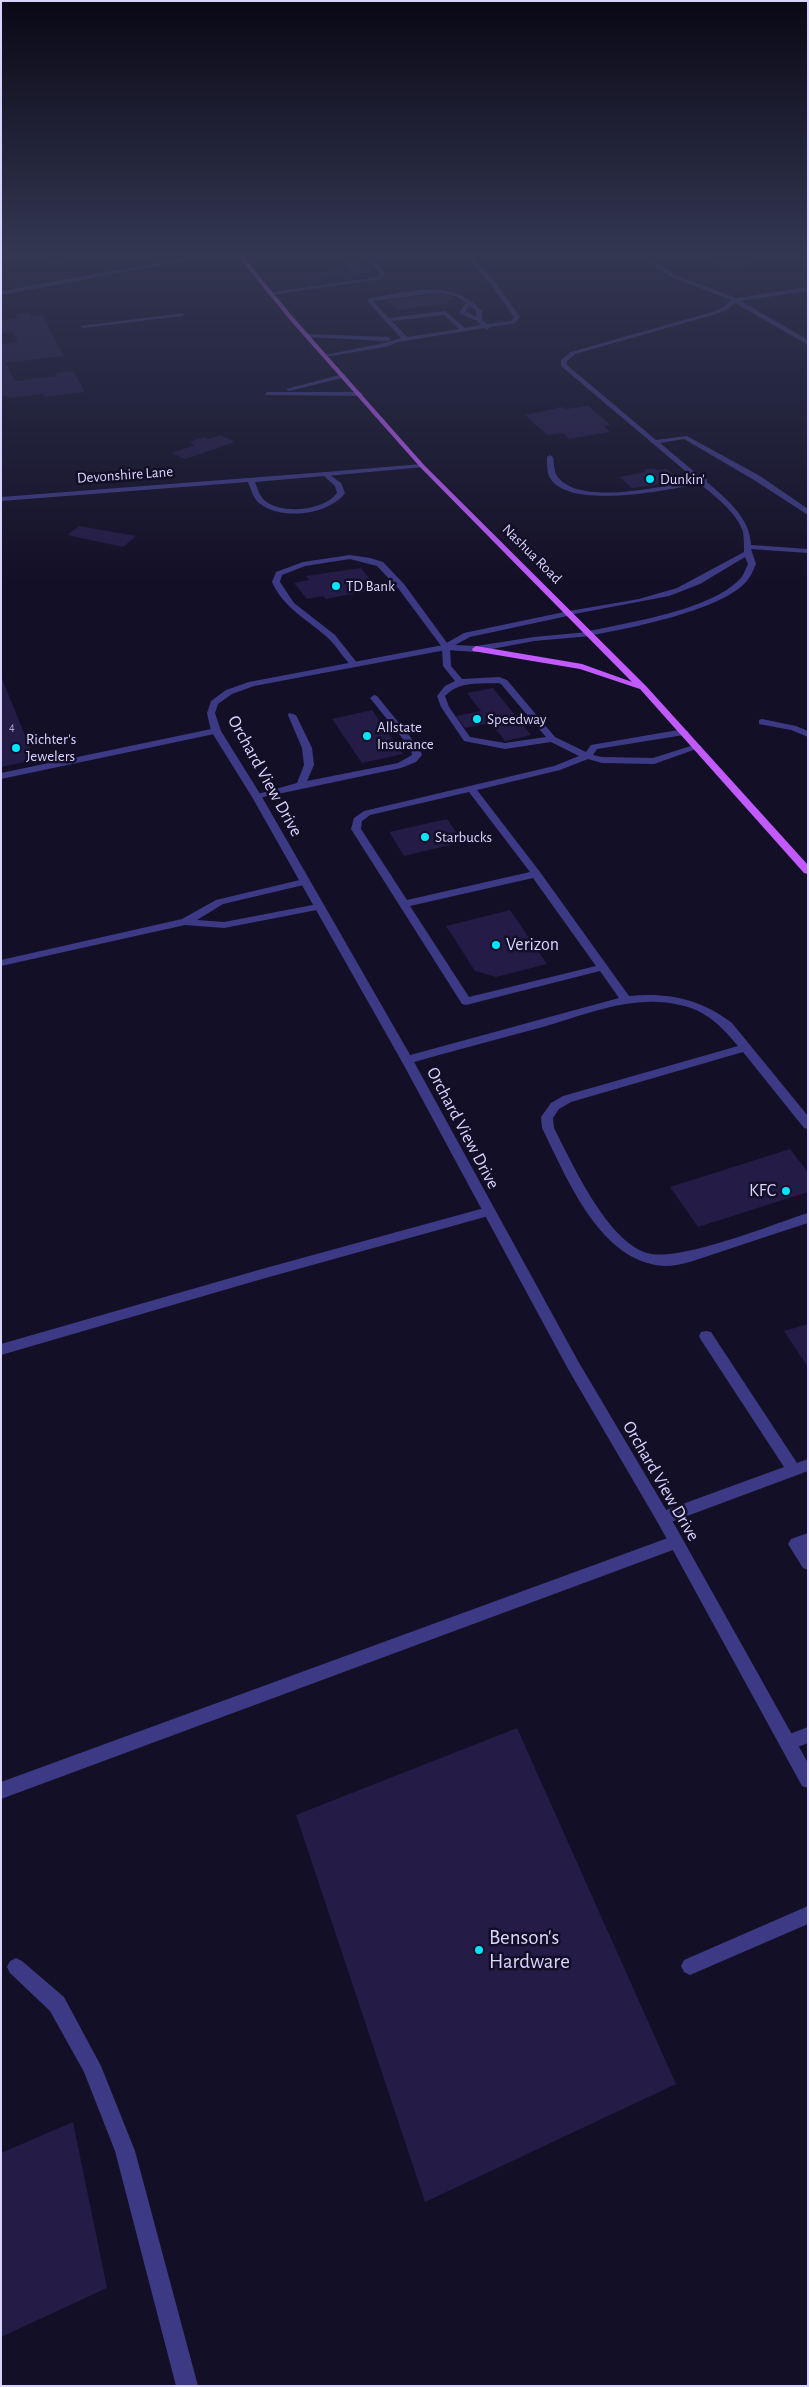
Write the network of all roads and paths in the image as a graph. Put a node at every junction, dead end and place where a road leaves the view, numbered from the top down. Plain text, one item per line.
1 (336, 366) edge
2 (564, 366) edge
3 (344, 376) junction
4 (360, 394) junction
5 (657, 442) junction
6 (550, 457) dead end
7 (422, 466) junction
8 (326, 474) junction
9 (251, 480) junction
10 (704, 481) junction
11 (1, 499) edge
12 (808, 514) edge
13 (748, 550) junction
14 (808, 551) edge
15 (569, 613) junction
16 (588, 634) junction
17 (446, 647) junction
18 (476, 649) junction
19 (354, 664) junction
20 (460, 682) junction
21 (643, 688) junction
22 (374, 698) dead end
23 (292, 715) dead end
24 (762, 722) dead end
25 (216, 731) junction
26 (684, 732) junction
27 (808, 734) edge
28 (552, 739) junction
29 (696, 747) junction
30 (587, 756) junction
31 (1, 776) edge
32 (301, 785) junction
33 (472, 790) junction
34 (257, 797) junction
35 (808, 871) edge
36 (536, 874) junction
37 (304, 882) junction
38 (404, 904) junction
39 (318, 907) junction
40 (185, 922) junction
41 (1, 963) edge
42 (604, 967) junction
43 (626, 1000) junction
44 (744, 1048) junction
45 (407, 1060) junction
46 (808, 1124) edge
47 (488, 1212) junction
48 (808, 1218) edge
49 (706, 1336) dead end
50 (1, 1350) edge
51 (801, 1468) edge
52 (663, 1518) junction
53 (808, 1540) edge
54 (676, 1542) junction
55 (808, 1564) edge
56 (808, 1735) edge
57 (788, 1743) junction
58 (808, 1780) edge
59 (1, 1791) edge
60 (808, 1915) edge
61 (690, 1966) dead end
62 (16, 1967) dead end
63 (187, 2386) edge

1 - 3 main road, Nashua Road
2 - 5 street
3 - 4 main road, Nashua Road
3 - 4 street
4 - 7 main road, Nashua Road
5 - 10 street
5 - 12 street
6 - 10 street
7 - 8 street, Devonshire Lane
7 - 15 main road, Nashua Road
8 - 9 street, Devonshire Lane
8 - 9 street
9 - 11 street, Devonshire Lane
10 - 13 street
13 - 14 street
13 - 15 street, Orchard View Drive
13 - 16 street, Orchard View Drive
15 - 16 main road, Nashua Road
15 - 17 street, Orchard View Drive
16 - 18 street, Orchard View Drive
16 - 21 main road, Nashua Road
17 - 18 street, Orchard View Drive
17 - 19 street, Orchard View Drive
17 - 19 street
17 - 20 street
18 - 21 main road
19 - 25 street, Orchard View Drive
20 - 28 street
20 - 28 street
21 - 26 main road, Nashua Road
22 - 32 street
23 - 32 street
24 - 27 street
25 - 31 street
25 - 34 street, Orchard View Drive
26 - 29 main road, Nashua Road
26 - 30 street
28 - 30 street
29 - 30 street
29 - 35 main road, Nashua Road
30 - 33 street
32 - 34 street
33 - 36 street
33 - 38 street
34 - 37 street, Orchard View Drive
36 - 38 street
36 - 42 street
37 - 39 street, Orchard View Drive
37 - 40 street
38 - 42 street
39 - 40 street
39 - 45 street, Orchard View Drive
40 - 41 street
42 - 43 street
43 - 44 street
43 - 45 street
44 - 46 street
44 - 48 street
45 - 47 street, Orchard View Drive
47 - 50 street
47 - 52 street, Orchard View Drive
49 - 51 street
51 - 52 street
52 - 54 street, Orchard View Drive
53 - 55 street
54 - 57 street, Orchard View Drive
54 - 59 street
56 - 57 street
57 - 58 street, Orchard View Drive
60 - 61 street
62 - 63 street

